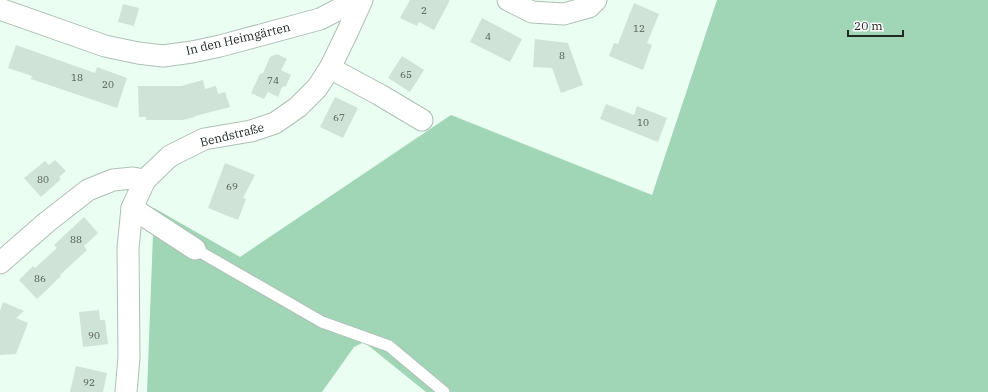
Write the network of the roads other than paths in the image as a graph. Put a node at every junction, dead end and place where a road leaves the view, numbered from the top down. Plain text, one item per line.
1 (357, 0) edge
2 (362, 0) edge
3 (508, 0) edge
4 (596, 0) edge
5 (0, 9) edge
6 (330, 68) junction
7 (422, 120) dead end
8 (145, 180) junction
9 (132, 208) junction
10 (195, 249) joint
11 (0, 263) edge
12 (126, 392) edge
13 (444, 392) edge

1 - 5 street, In den Heimgärten
2 - 6 street, Bendstraße
3 - 4 street
6 - 7 street
6 - 8 street, Bendstraße
8 - 9 street, Bendstraße
8 - 11 street
9 - 10 street
9 - 12 street, Bendstraße
10 - 13 lane

